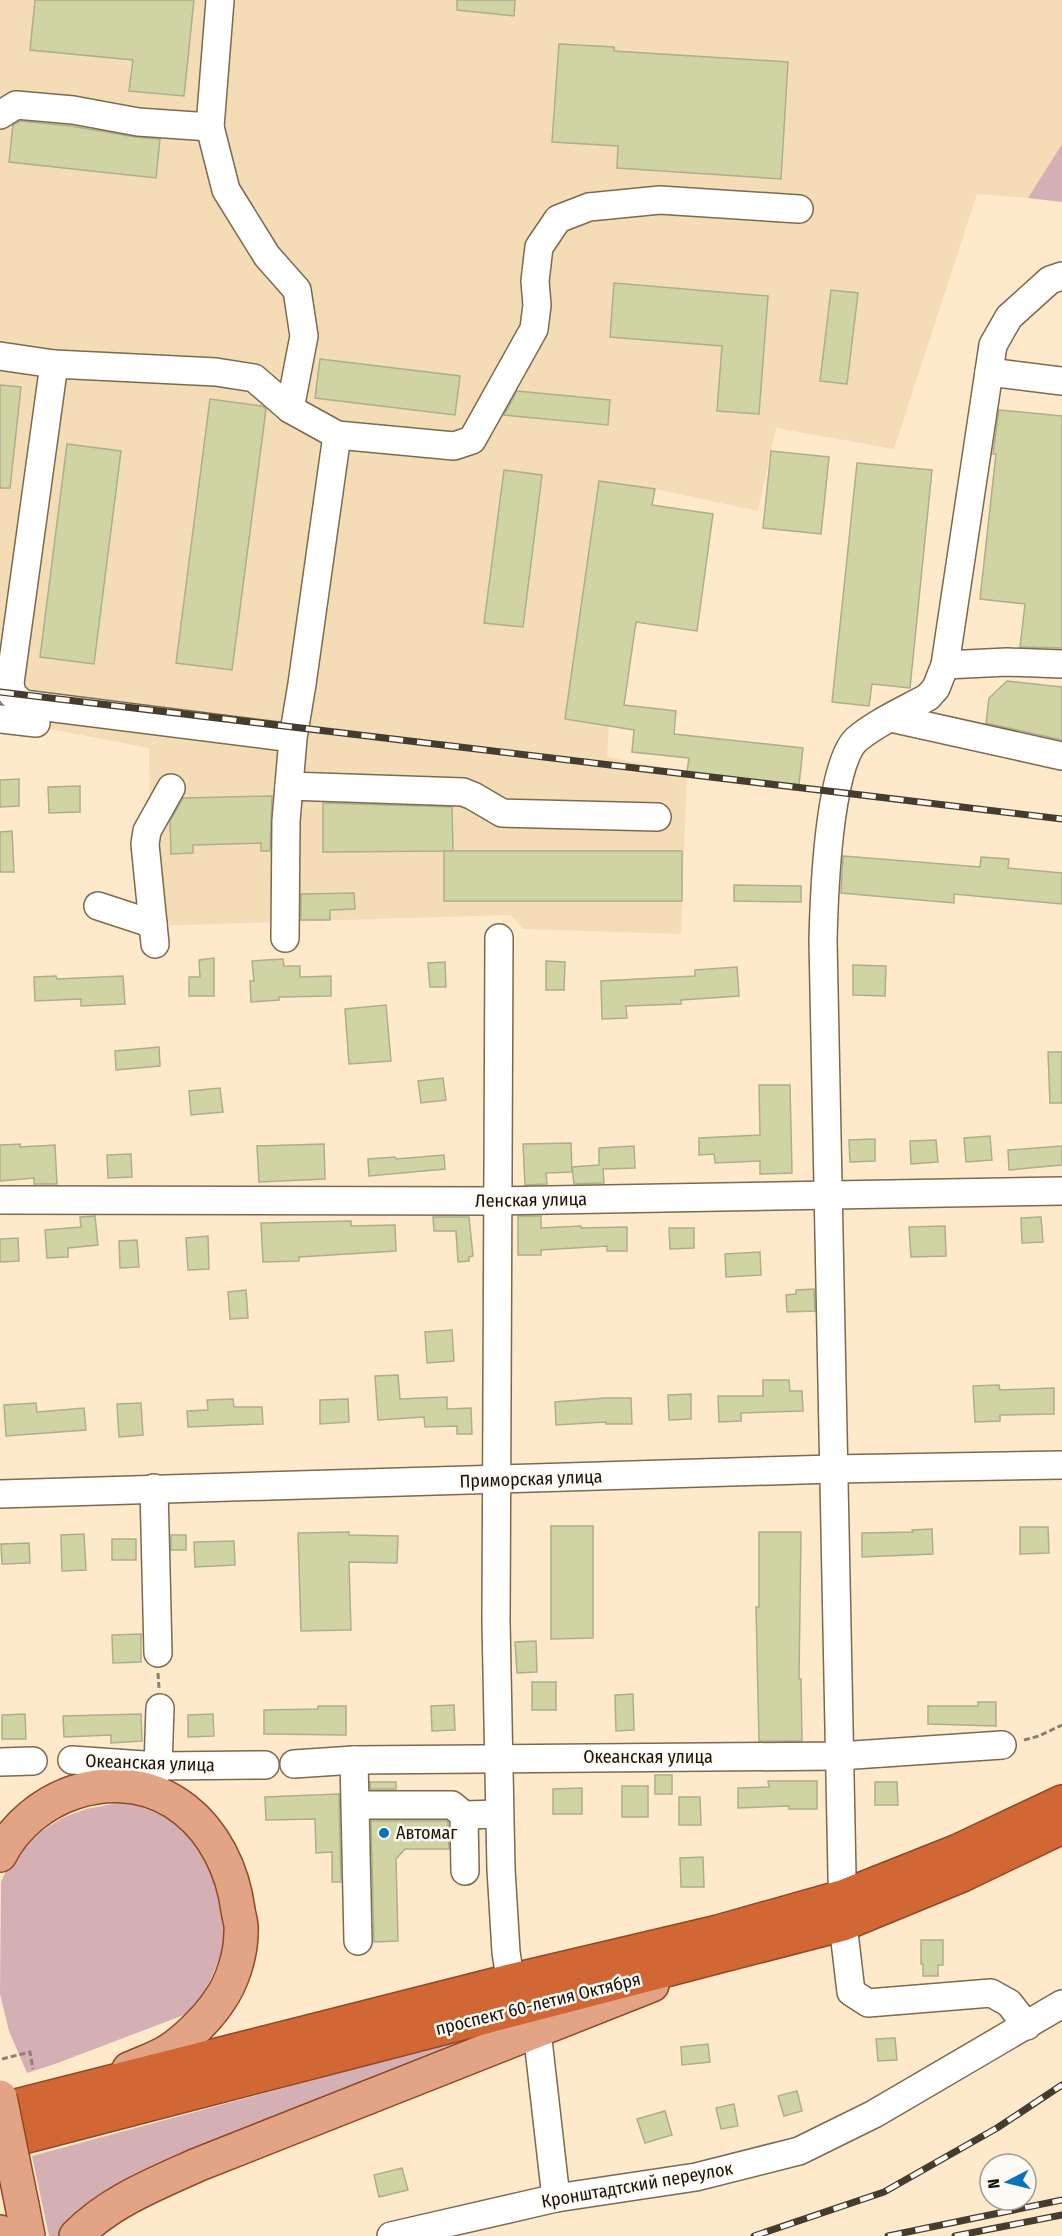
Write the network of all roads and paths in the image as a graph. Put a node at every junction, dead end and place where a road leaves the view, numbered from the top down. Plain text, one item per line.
1 (220, 0) edge
2 (0, 115) edge
3 (210, 127) junction
4 (799, 208) dead end
5 (1062, 276) edge
6 (0, 356) edge
7 (54, 364) junction
8 (989, 372) junction
9 (1062, 381) edge
10 (291, 409) junction
11 (337, 435) junction
12 (1062, 664) edge
13 (945, 665) junction
14 (891, 718) junction
15 (0, 719) edge
16 (36, 723) dead end
17 (293, 738) junction
18 (1062, 756) edge
19 (289, 786) junction
20 (171, 788) dead end
21 (657, 817) dead end
22 (98, 906) dead end
23 (285, 938) dead end
24 (499, 938) dead end
25 (1062, 1191) edge
26 (828, 1194) junction
27 (0, 1200) edge
28 (498, 1201) junction
29 (1062, 1465) edge
30 (833, 1469) junction
31 (496, 1480) junction
32 (154, 1488) junction
33 (0, 1494) edge
34 (158, 1653) joint
35 (160, 1708) joint
36 (1062, 1725) edge
37 (1002, 1745) joint
38 (839, 1756) junction
39 (499, 1758) junction
40 (72, 1760) dead end
41 (354, 1760) junction
42 (33, 1761) dead end
43 (0, 1762) edge
44 (294, 1764) dead end
45 (265, 1765) dead end
46 (154, 1779) junction
47 (1062, 1802) edge
48 (356, 1805) junction
49 (500, 1814) junction
50 (464, 1815) junction
51 (1062, 1827) edge
52 (0, 1855) edge
53 (465, 1871) dead end
54 (842, 1911) junction
55 (358, 1941) dead end
56 (1062, 2004) edge
57 (521, 2007) junction
58 (1027, 2026) junction
59 (2, 2059) dead end
60 (33, 2069) dead end
61 (86, 2088) junction
62 (0, 2097) edge
63 (0, 2110) edge
64 (0, 2143) edge
65 (556, 2198) junction
66 (25, 2221) edge
67 (75, 2236) edge
68 (391, 2236) edge

1 - 3 street
2 - 3 street
3 - 10 street
4 - 11 street
5 - 8 street
6 - 7 street
7 - 10 street
7 - 17 street
8 - 9 street
8 - 13 street
10 - 11 street
11 - 17 street
12 - 13 street
13 - 14 street
14 - 18 street
14 - 26 street
15 - 16 street
17 - 19 street
19 - 21 street
19 - 23 street
20 - 22 street
24 - 28 street
25 - 26 street, Ленская улица
26 - 28 street, Ленская улица
26 - 30 street
27 - 28 street, Ленская улица
28 - 31 street
29 - 30 street, Приморская улица
30 - 31 street, Приморская улица
30 - 38 street
31 - 32 street, Приморская улица
31 - 39 street
32 - 33 street, Приморская улица
32 - 34 street
34 - 35 path
35 - 46 street
36 - 37 path
37 - 38 street, Океанская улица
38 - 39 street, Океанская улица
38 - 54 street
39 - 41 street, Океанская улица
39 - 49 street
40 - 46 street, Океанская улица
41 - 44 street, Океанская улица
41 - 48 street
42 - 43 street
45 - 46 street, Океанская улица
46 - 52 main road
46 - 61 main road
47 - 54 highway, проспект 60-летия Октября
48 - 50 street
48 - 55 street
49 - 50 street
49 - 57 street
50 - 53 street
51 - 54 highway, проспект 60-летия Октября
54 - 57 highway, проспект 60-летия Октября
54 - 57 highway, проспект 60-летия Октября
54 - 58 street
56 - 58 street, Кронштадтский переулок
57 - 61 highway, проспект 60-летия Октября
57 - 64 highway, проспект 60-летия Октября
57 - 65 street
57 - 67 main road
58 - 65 street, Кронштадтский переулок
59 - 60 path
61 - 63 highway, проспект 60-летия Октября
62 - 66 main road, bridge
65 - 68 street, Кронштадтский переулок

